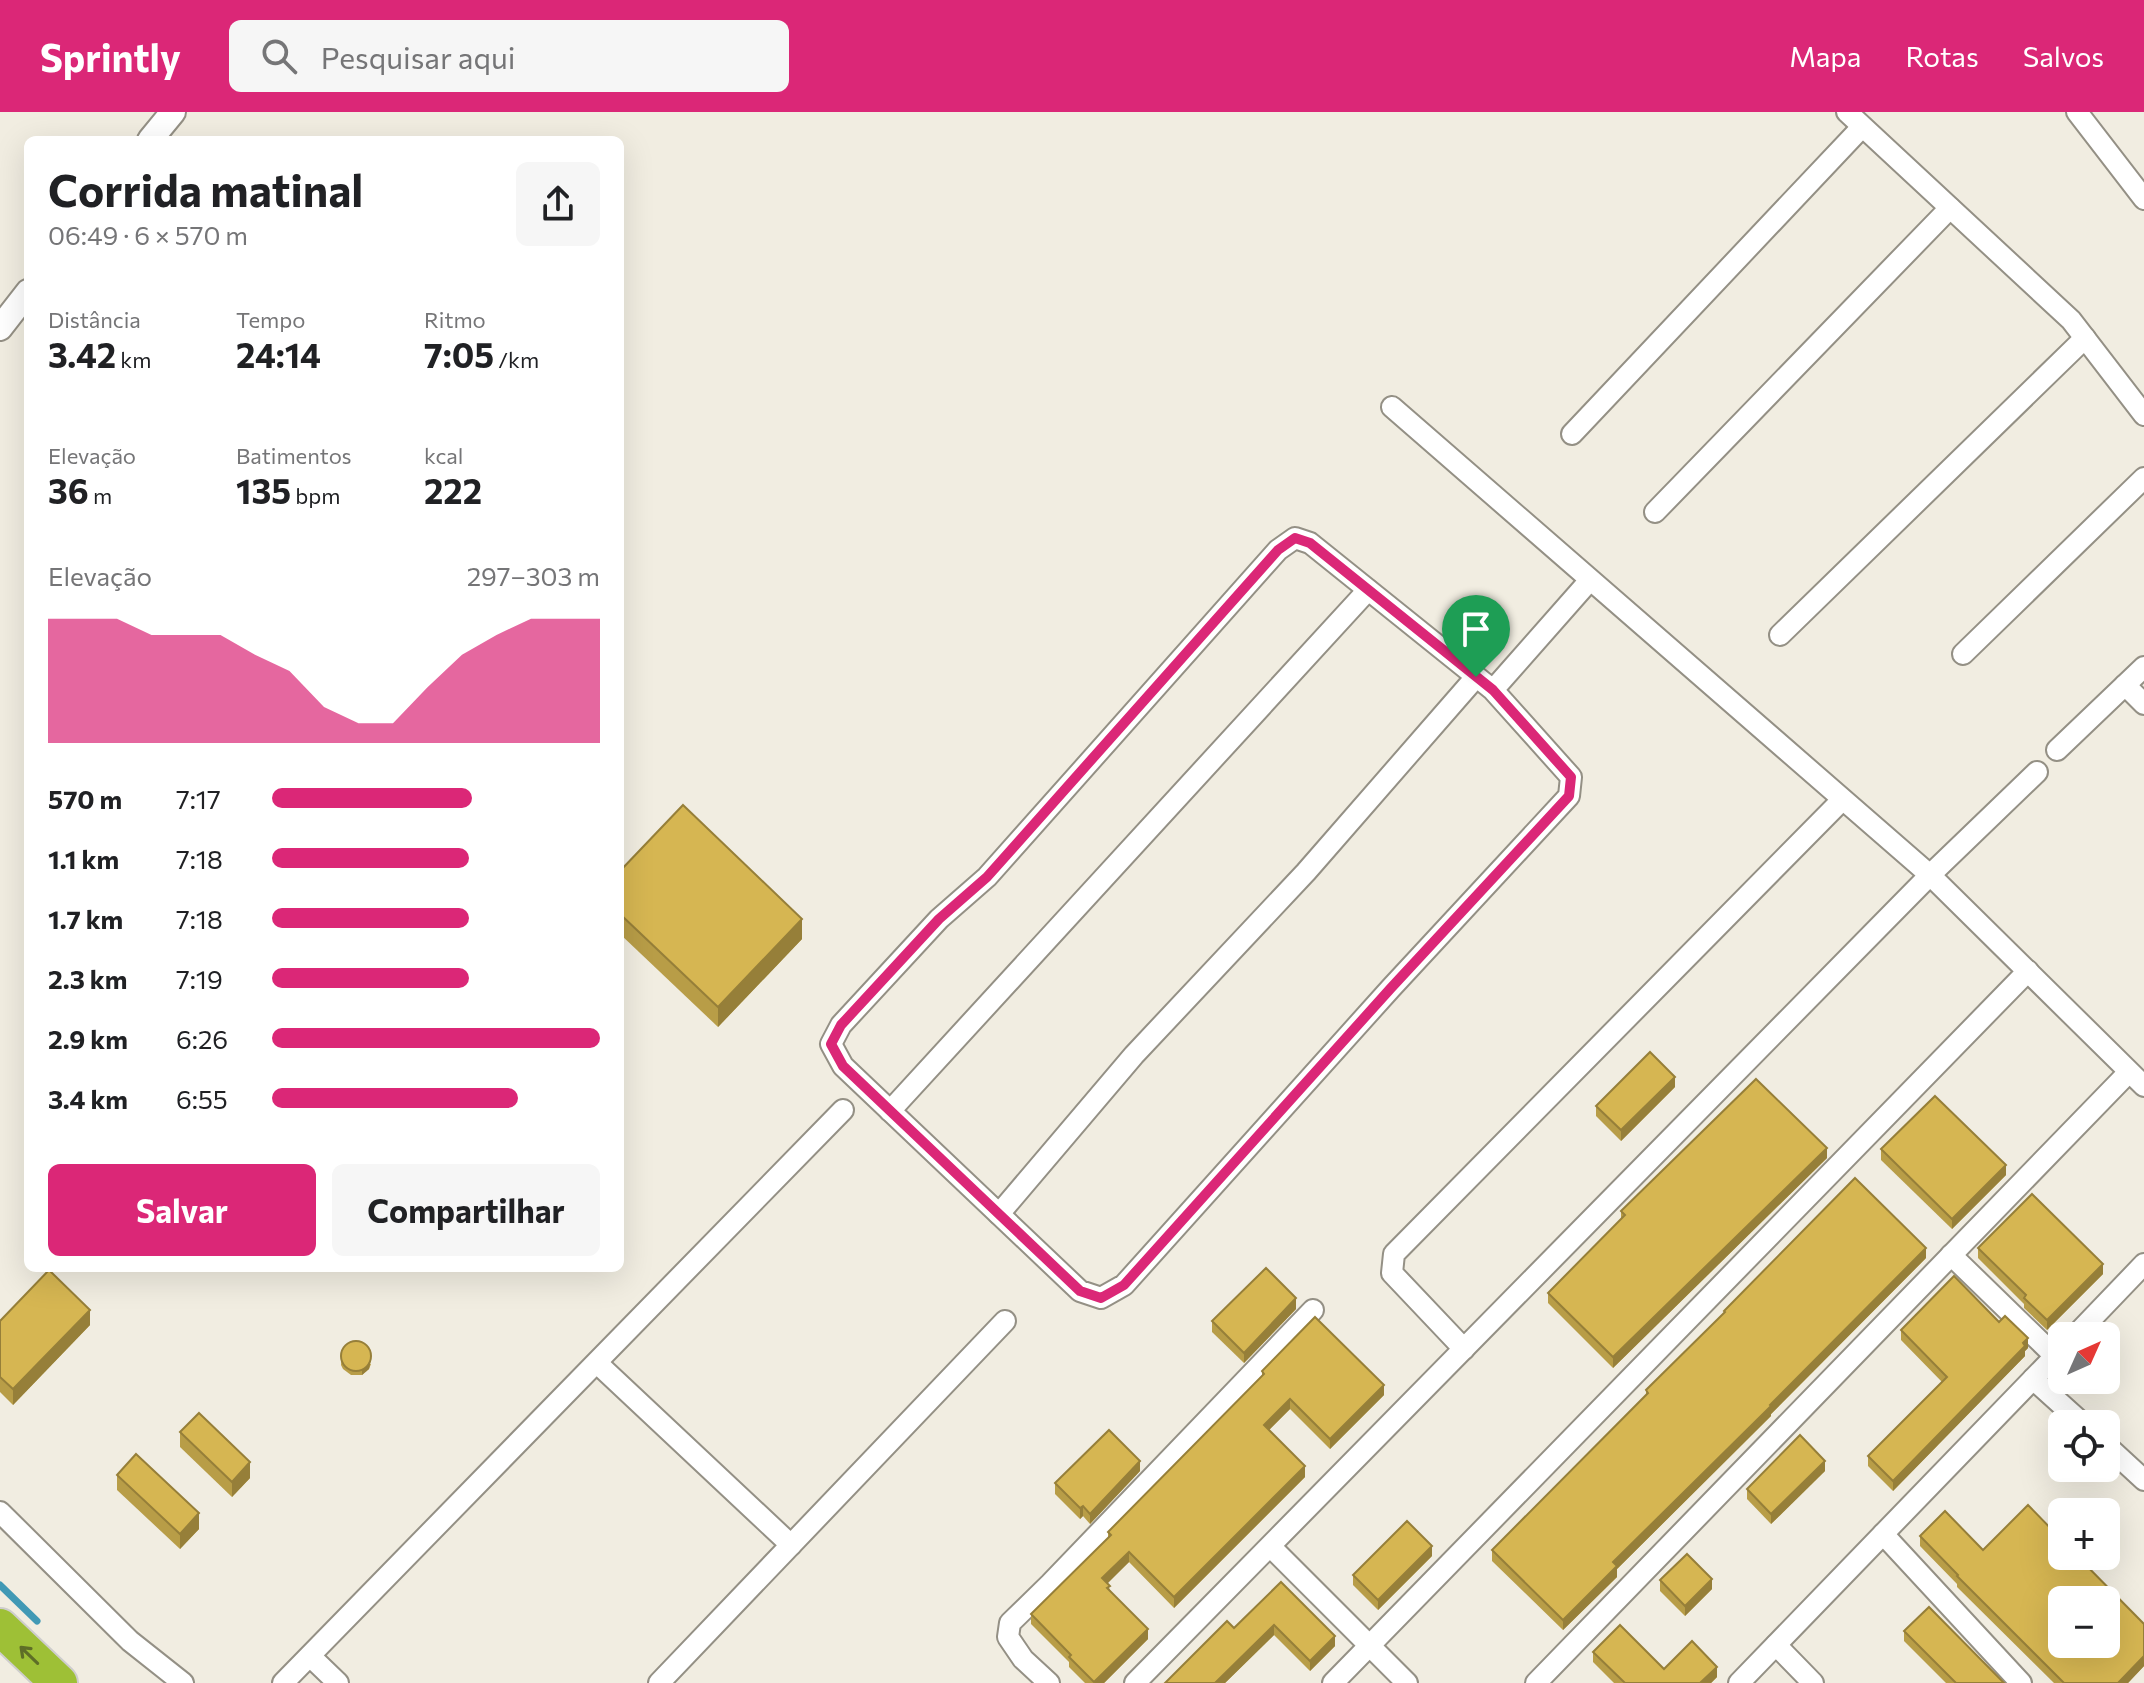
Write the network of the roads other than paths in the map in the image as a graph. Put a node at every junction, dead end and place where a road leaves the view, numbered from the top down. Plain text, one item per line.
1 (173, 112) edge
2 (1847, 112) edge
3 (2077, 112) edge
4 (1862, 127) junction
5 (153, 136) edge
6 (2144, 199) edge
7 (1950, 208) junction
8 (24, 297) edge
9 (0, 328) edge
10 (2085, 338) junction
11 (1392, 407) dead end
12 (2144, 415) edge
13 (1572, 434) dead end
14 (2144, 478) edge
15 (1655, 512) dead end
16 (1590, 580) junction
17 (1368, 590) junction
18 (1780, 635) dead end
19 (1963, 654) dead end
20 (2144, 667) edge
21 (1476, 677) junction
22 (2125, 685) junction
23 (1493, 690) junction
24 (2144, 704) edge
25 (2057, 750) dead end
26 (2037, 772) dead end
27 (1842, 800) junction
28 (1930, 875) junction
29 (2028, 971) junction
30 (2129, 1072) junction
31 (2144, 1086) edge
32 (843, 1110) dead end
33 (890, 1111) junction
34 (999, 1214) junction
35 (1951, 1255) junction
36 (2142, 1271) edge
37 (1313, 1310) dead end
38 (1005, 1321) dead end
39 (2089, 1322) edge
40 (2048, 1344) edge
41 (1464, 1349) junction
42 (597, 1363) junction
43 (2048, 1363) edge
44 (2033, 1379) junction
45 (2067, 1410) edge
46 (2120, 1458) edge
47 (2144, 1480) edge
48 (0, 1512) edge
49 (1883, 1534) junction
50 (791, 1545) junction
51 (1271, 1547) junction
52 (0, 1627) edge
53 (1776, 1645) junction
54 (1369, 1646) junction
55 (310, 1656) junction
56 (59, 1683) edge
57 (183, 1683) edge
58 (283, 1683) edge
59 (338, 1683) edge
60 (659, 1683) edge
61 (1049, 1683) edge
62 (1135, 1683) edge
63 (1333, 1683) edge
64 (1407, 1683) edge
65 (1536, 1683) edge
66 (1739, 1683) edge
67 (1813, 1683) edge
68 (2021, 1683) edge

1 - 5 street
2 - 4 street
3 - 6 street
4 - 7 street
4 - 13 street
7 - 10 street
7 - 15 street
8 - 9 street
10 - 12 street
10 - 18 street
11 - 16 street
14 - 19 street
16 - 23 street
16 - 27 street
17 - 21 street
17 - 33 street
17 - 33 street
20 - 22 street
21 - 23 street
21 - 34 street
22 - 24 street
22 - 25 street
23 - 34 street
26 - 28 street
27 - 28 street
27 - 41 street
28 - 29 street
28 - 41 street
29 - 30 street
29 - 54 street
30 - 31 street
30 - 35 street
32 - 42 street
33 - 34 street
35 - 40 street
35 - 65 street
36 - 39 street
37 - 61 street
38 - 50 street
41 - 51 street
42 - 50 street
42 - 55 street
43 - 44 street
44 - 45 street
44 - 49 street
46 - 47 street
48 - 57 street
49 - 53 street
49 - 68 street
50 - 60 street
51 - 54 street
51 - 62 street
56 -> 52 highway
53 - 66 street
53 - 67 street
54 - 63 street
54 - 64 street
55 - 58 street
55 - 59 street

